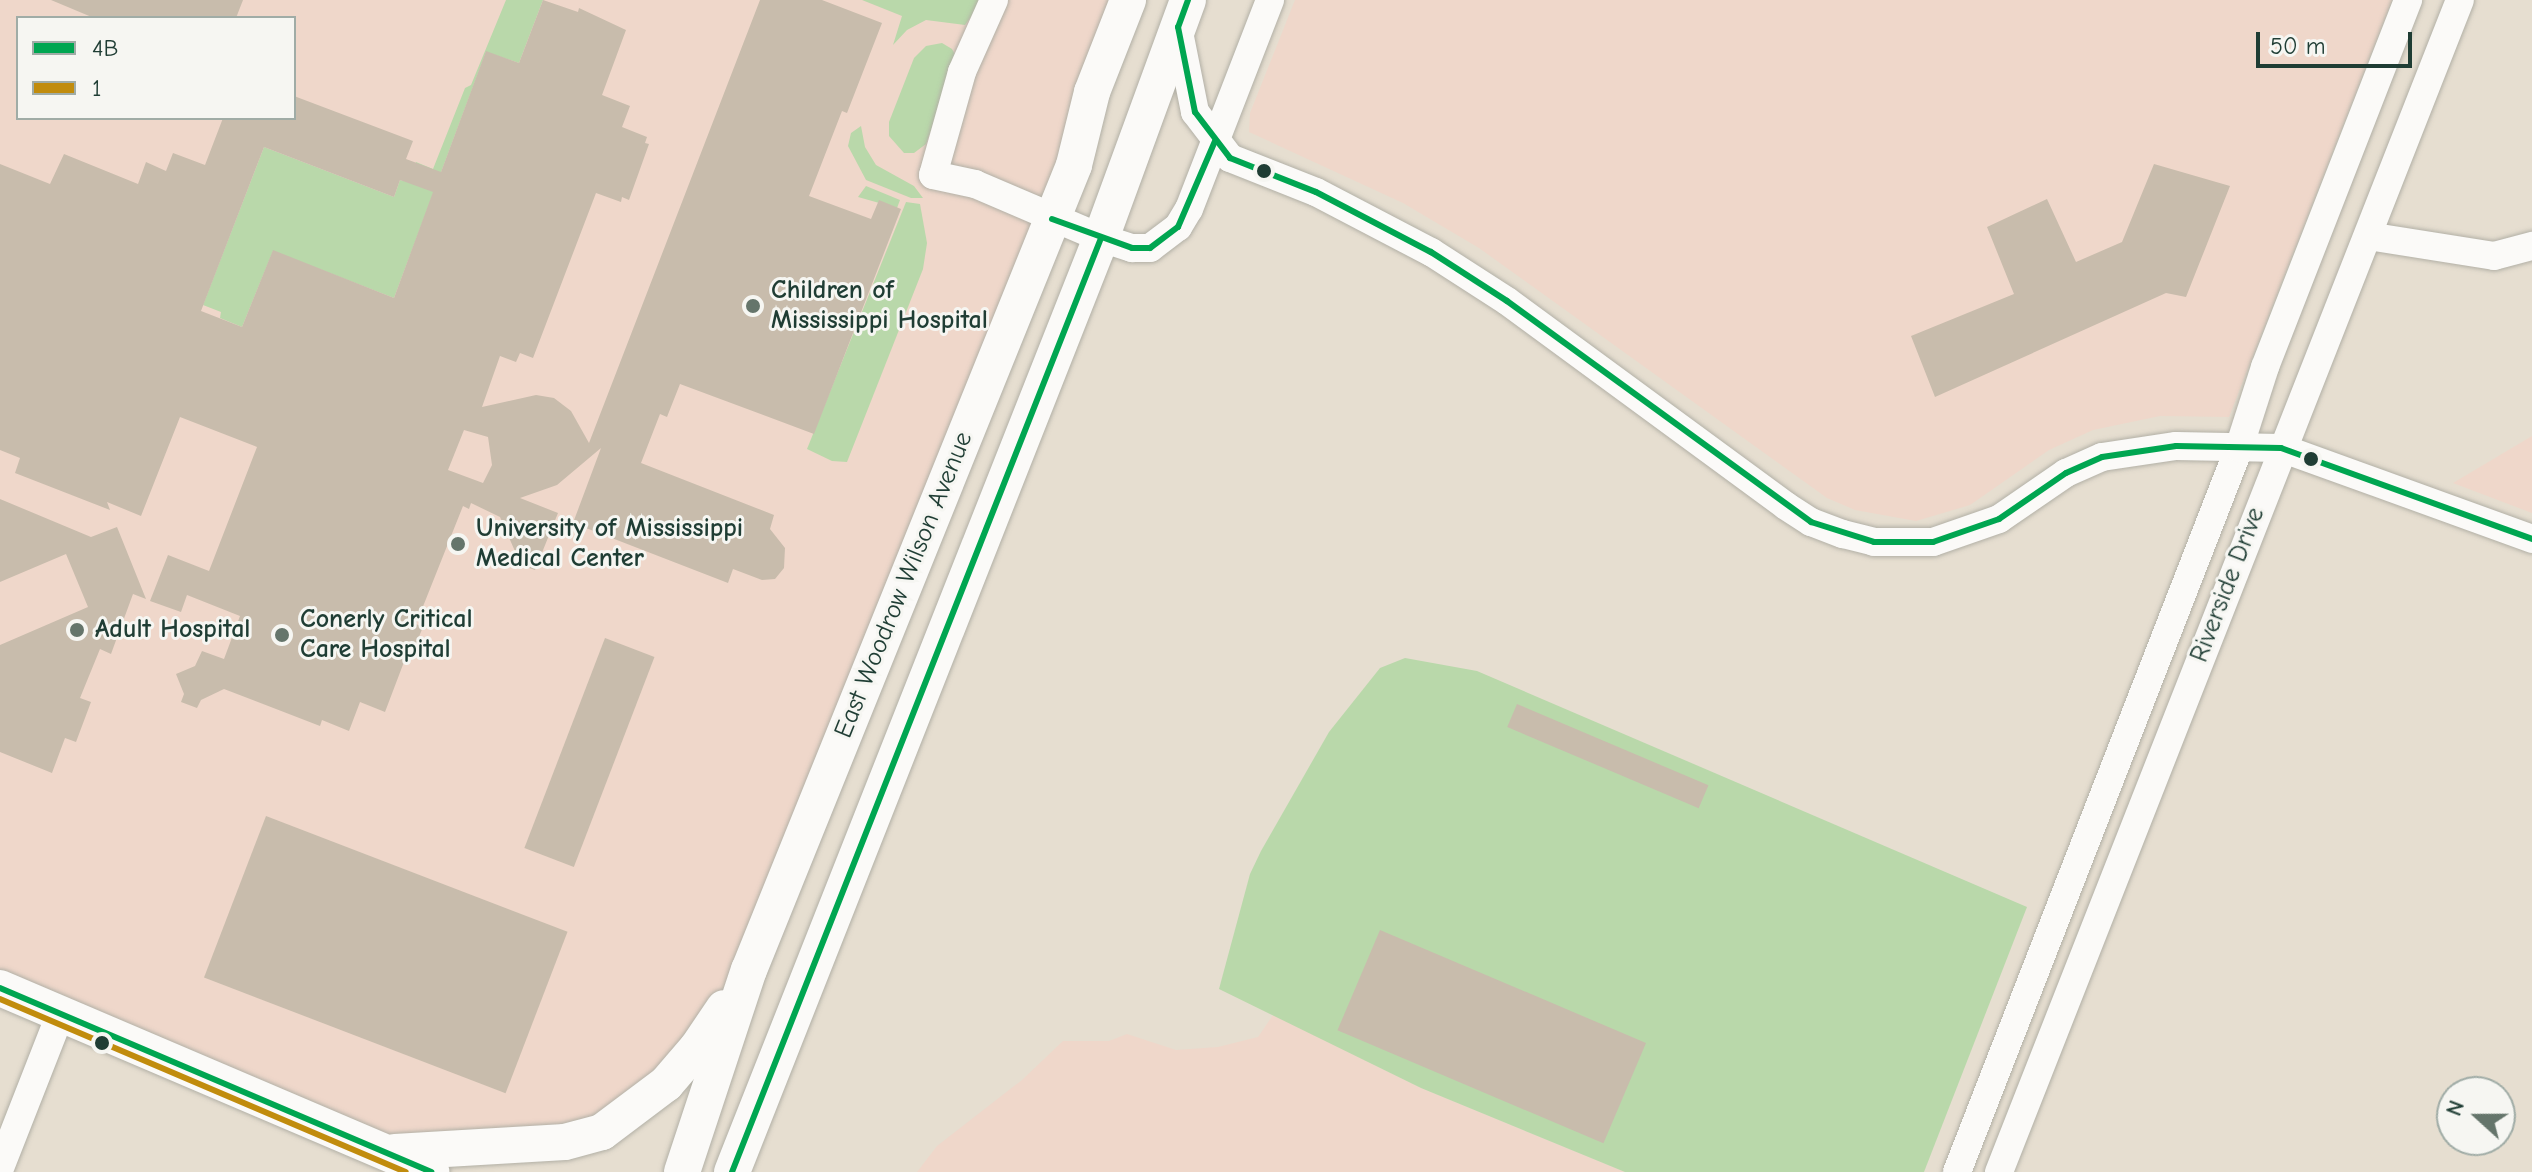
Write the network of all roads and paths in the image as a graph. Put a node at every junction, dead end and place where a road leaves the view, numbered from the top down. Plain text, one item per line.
1 (994, 0) edge
2 (1128, 0) edge
3 (1270, 0) edge
4 (2408, 0) edge
5 (2460, 0) edge
6 (1183, 14) edge
7 (1215, 141) junction
8 (1052, 219) junction
9 (2368, 236) junction
10 (1101, 238) junction
11 (2532, 246) edge
12 (2239, 448) junction
13 (2281, 448) junction
14 (2532, 539) edge
15 (749, 970) junction
16 (0, 988) edge
17 (61, 1012) junction
18 (778, 1058) junction
19 (380, 1153) junction
20 (0, 1168) edge
21 (431, 1172) edge
22 (682, 1172) edge
23 (732, 1172) edge
24 (761, 1172) edge
25 (1957, 1172) edge
26 (1999, 1172) edge

1 - 8 street
2 - 8 main road, East Woodrow Wilson Avenue
3 - 7 street
4 - 12 street, Riverside Drive
5 - 9 street, Riverside Drive
6 - 7 street
6 - 10 main road
7 - 10 street
7 - 12 street
8 - 10 street
8 - 15 main road, East Woodrow Wilson Avenue
9 - 11 street
9 - 13 street, Riverside Drive
10 - 18 main road
12 - 13 street
12 - 25 street, Riverside Drive
13 - 14 street
13 - 26 street, Riverside Drive
15 - 19 main road
15 - 22 main road, East Woodrow Wilson Avenue
16 - 17 main road
17 - 19 main road
17 - 20 street
18 - 23 main road
18 - 24 main road
19 - 21 main road

